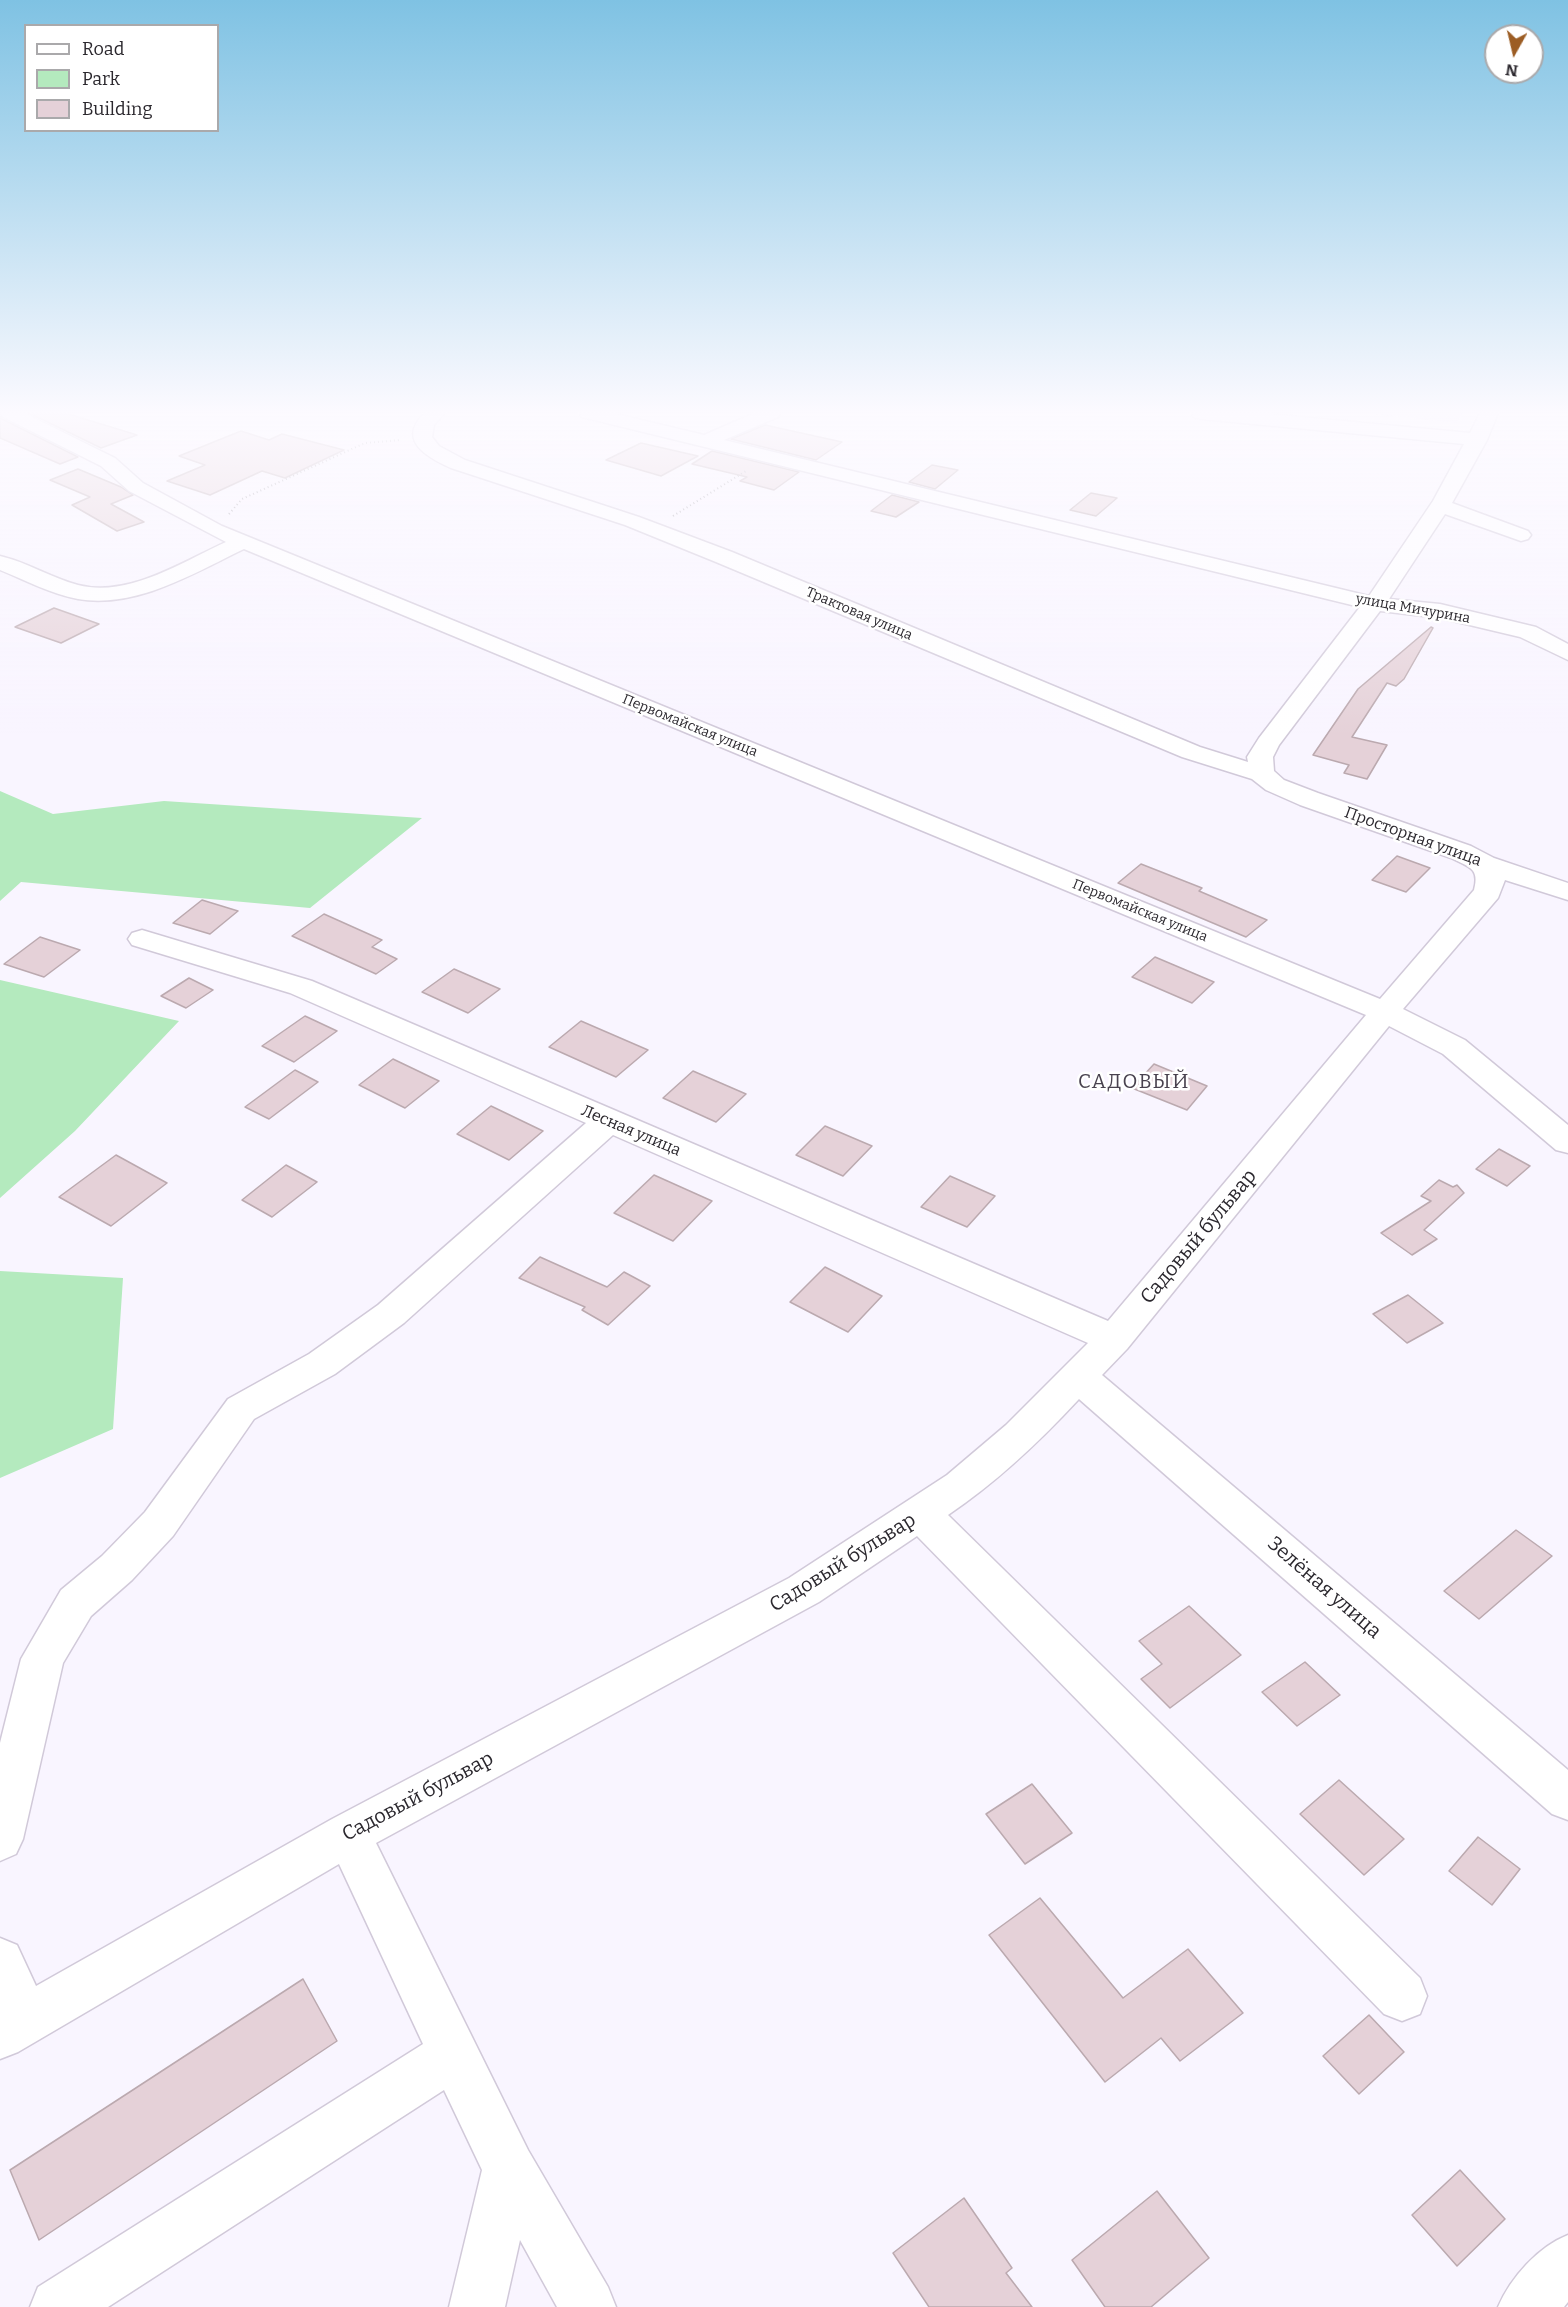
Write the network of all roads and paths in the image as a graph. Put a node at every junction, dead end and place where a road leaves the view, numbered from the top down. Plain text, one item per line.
1 (198, 521) edge
2 (223, 521) edge
3 (627, 521) edge
4 (665, 521) edge
5 (1034, 521) edge
6 (1431, 521) edge
7 (1481, 521) edge
8 (652, 529) junction
9 (215, 530) junction
10 (1521, 535) dead end
11 (243, 542) junction
12 (0, 562) edge
13 (1374, 604) junction
14 (1568, 653) edge
15 (1262, 774) junction
16 (1484, 864) junction
17 (1568, 892) edge
18 (142, 939) dead end
19 (1385, 1012) junction
20 (608, 1121) junction
21 (1568, 1142) edge
22 (1114, 1339) junction
23 (1079, 1377) junction
24 (921, 1514) junction
25 (1568, 1799) edge
26 (348, 1834) junction
27 (0, 1839) edge
28 (0, 1962) edge
29 (1402, 1996) dead end
30 (12, 2026) edge
31 (454, 2054) junction
32 (510, 2169) junction
33 (1568, 2262) edge
34 (58, 2307) edge
35 (477, 2307) edge
36 (588, 2307) edge
37 (1526, 2307) edge

1 - 9 street, Первомайская улица
2 - 9 path
3 - 8 street, Трактовая улица
4 - 8 path
5 - 13 street, улица Мичурина
6 - 13 street
7 - 10 street
8 - 15 street, Трактовая улица
9 - 11 street, Первомайская улица
11 - 12 street
11 - 19 street, Первомайская улица
13 - 14 street, улица Мичурина
13 - 15 street
15 - 16 street, Просторная улица
16 - 17 street, Просторная улица
16 - 19 street, Садовый бульвар
18 - 20 street, Лесная улица
19 - 21 street, Первомайская улица
19 - 22 street, Садовый бульвар
20 - 22 street, Лесная улица
20 - 27 street
22 - 23 street, Садовый бульвар
23 - 24 street, Садовый бульвар
23 - 25 street, Зелёная улица
24 - 26 street, Садовый бульвар
24 - 29 street
26 - 30 street, Садовый бульвар
26 - 31 street
28 - 30 street
31 - 32 street
31 - 34 street
32 - 35 street
32 - 36 street
33 - 37 street

